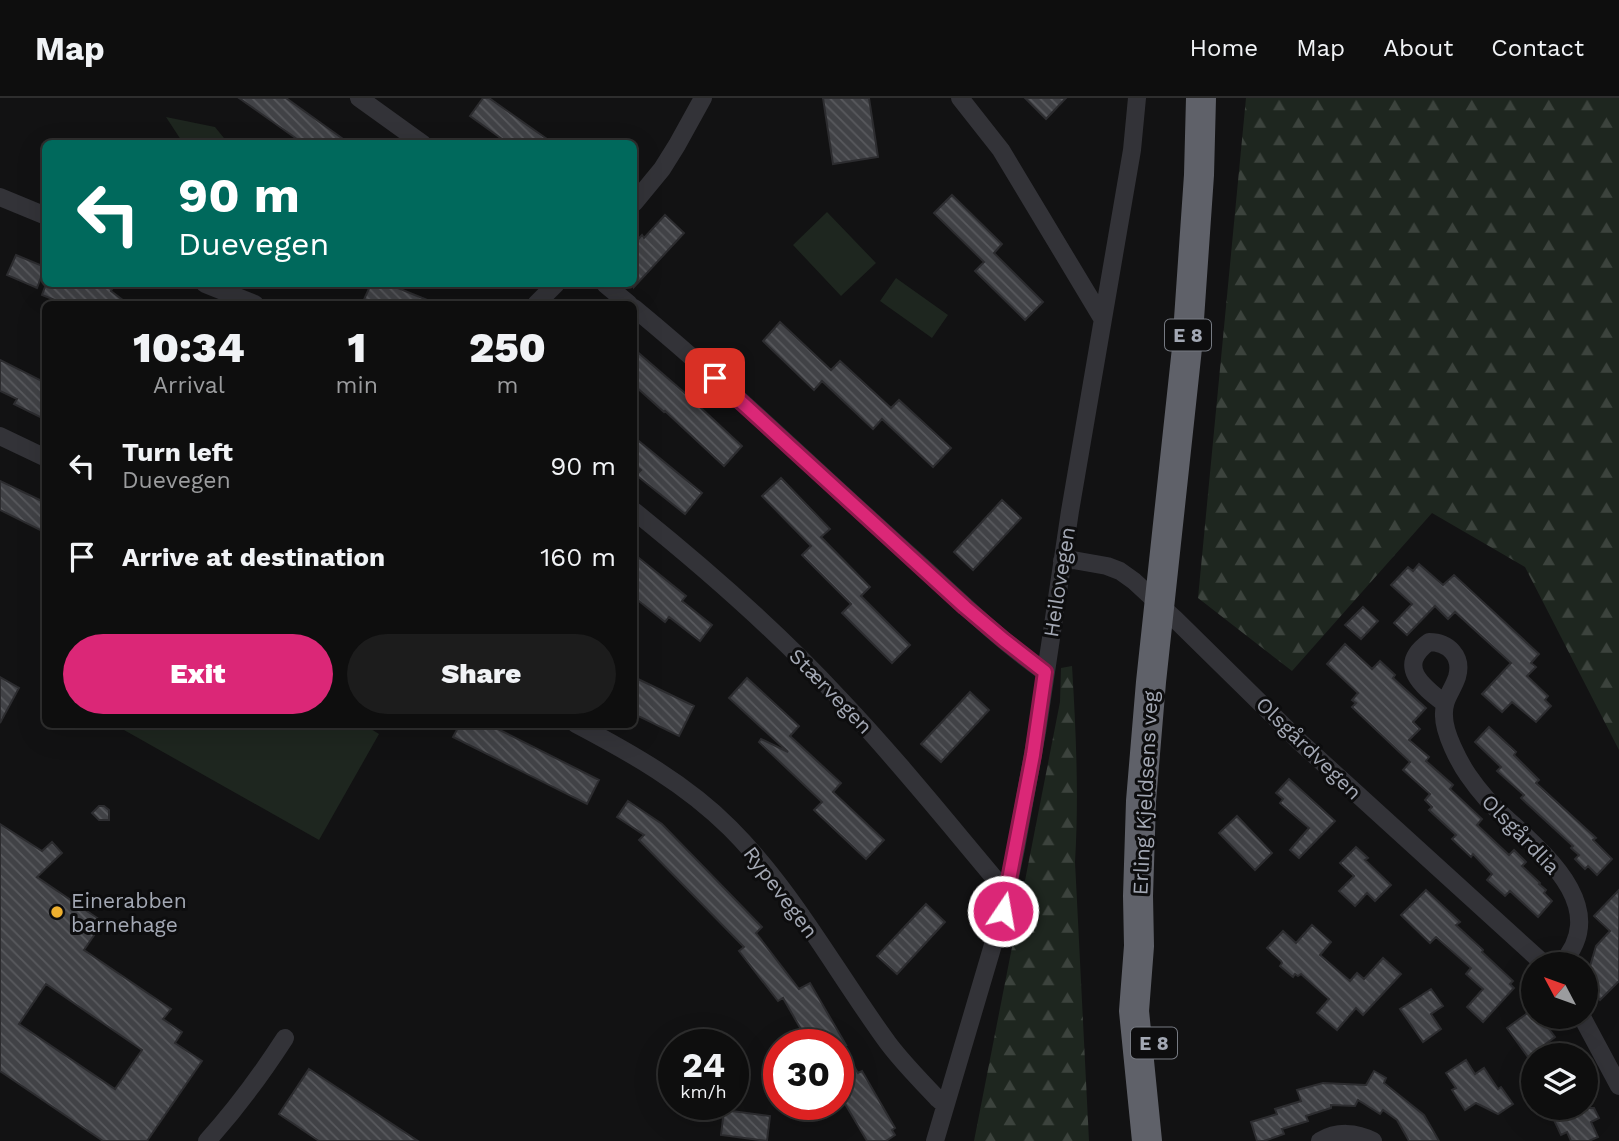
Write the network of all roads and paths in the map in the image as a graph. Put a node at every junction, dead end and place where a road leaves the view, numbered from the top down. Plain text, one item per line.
1 (359, 98) edge
2 (703, 98) edge
3 (960, 98) edge
4 (1136, 98) edge
5 (1200, 98) edge
6 (417, 140) edge
7 (0, 197) edge
8 (637, 199) edge
9 (42, 214) edge
10 (212, 287) edge
11 (553, 287) edge
12 (608, 287) edge
13 (248, 301) edge
14 (539, 301) edge
15 (625, 301) edge
16 (637, 311) edge
17 (1102, 318) junction
18 (0, 436) edge
19 (42, 456) edge
20 (637, 513) edge
21 (1062, 561) junction
22 (1045, 672) junction
23 (1444, 703) dead end
24 (583, 728) edge
25 (1007, 893) junction
26 (1139, 946) junction
27 (1531, 952) edge
28 (1571, 952) edge
29 (1590, 1029) edge
30 (285, 1038) dead end
31 (1619, 1086) edge
32 (945, 1104) junction
33 (207, 1141) edge
34 (935, 1141) edge
35 (1147, 1141) edge
36 (1166, 1141) edge
37 (1320, 1141) edge
38 (1373, 1141) edge

1 - 6 street
2 - 8 street
3 - 17 street
4 - 17 street, Heilovegen
5 - 26 highway, Erling Kjeldsens veg / E 8
7 - 9 street
10 - 13 street
11 - 14 street
12 - 15 street
16 - 22 street
17 - 21 street, Heilovegen
18 - 19 street
20 - 25 street, Stærvegen
21 - 22 street, Heilovegen
21 - 27 street, Olsgårdvegen
22 - 25 street, Heilovegen
23 - 28 street, Olsgårdlia
24 - 32 street, Rypevegen
25 - 32 street, Heilovegen
26 - 35 highway, Erling Kjeldsens veg / E 8
26 - 36 highway, Erling Kjeldsens veg / E 8
29 - 31 street
30 - 33 street
32 - 34 street, Heilovegen
37 - 38 street

